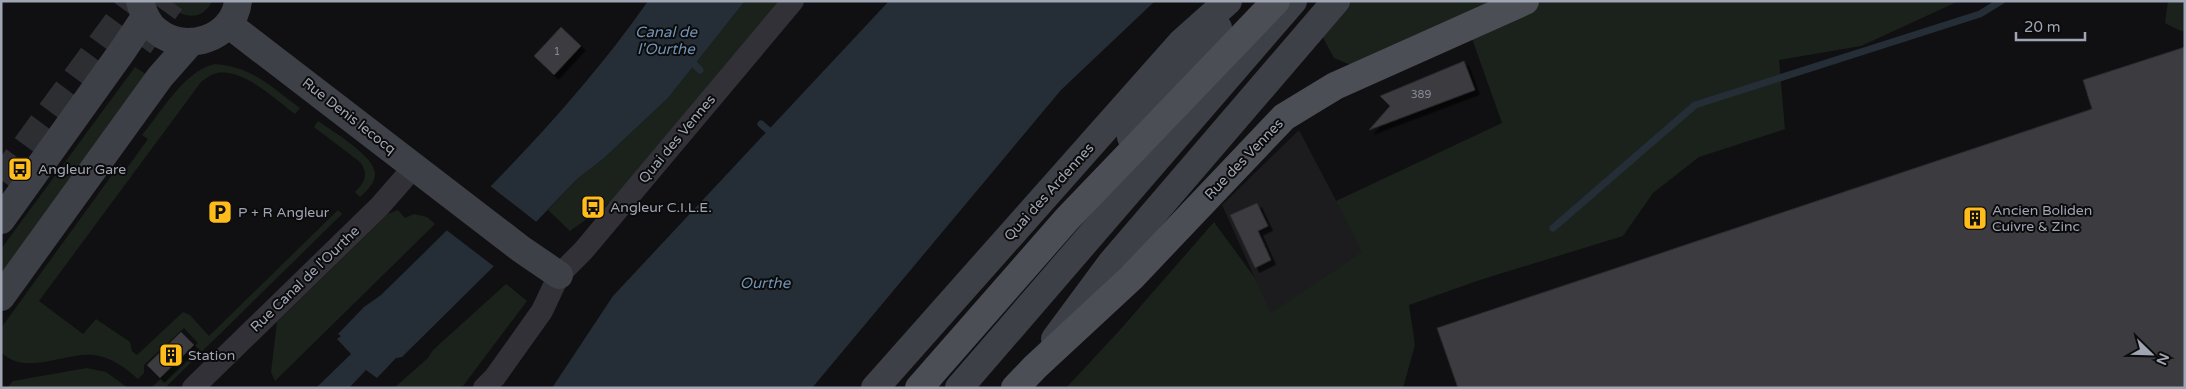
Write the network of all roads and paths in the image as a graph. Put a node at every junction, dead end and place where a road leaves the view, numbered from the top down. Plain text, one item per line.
1 (793, 1) edge
2 (1228, 1) edge
3 (1239, 1) edge
4 (1276, 1) edge
5 (1293, 1) edge
6 (1336, 1) edge
7 (1525, 1) edge
8 (142, 9) edge
9 (233, 12) edge
10 (190, 43) junction
11 (414, 167) junction
12 (1067, 219) junction
13 (1, 220) edge
14 (559, 274) junction
15 (1, 297) edge
16 (1035, 367) junction
17 (193, 388) edge
18 (484, 388) edge
19 (875, 388) edge
20 (919, 388) edge
21 (959, 388) edge
22 (1015, 388) edge

1 - 14 street, Quai des Vennes
2 - 19 main road, Quai des Ardennes
3 - 12 main road, Quai des Ardennes
4 - 12 main road
5 - 21 main road
6 - 16 main road
7 - 16 main road, Rue des Vennes
8 - 10 main road
8 - 13 main road
9 - 10 main road
9 - 11 main road, Rue Denis lecocq
10 - 15 main road
11 - 14 main road, Rue Denis lecocq
11 - 17 street, Rue Canal de l'Ourthe
12 - 20 main road, Quai des Ardennes
14 - 18 street
16 - 22 main road

